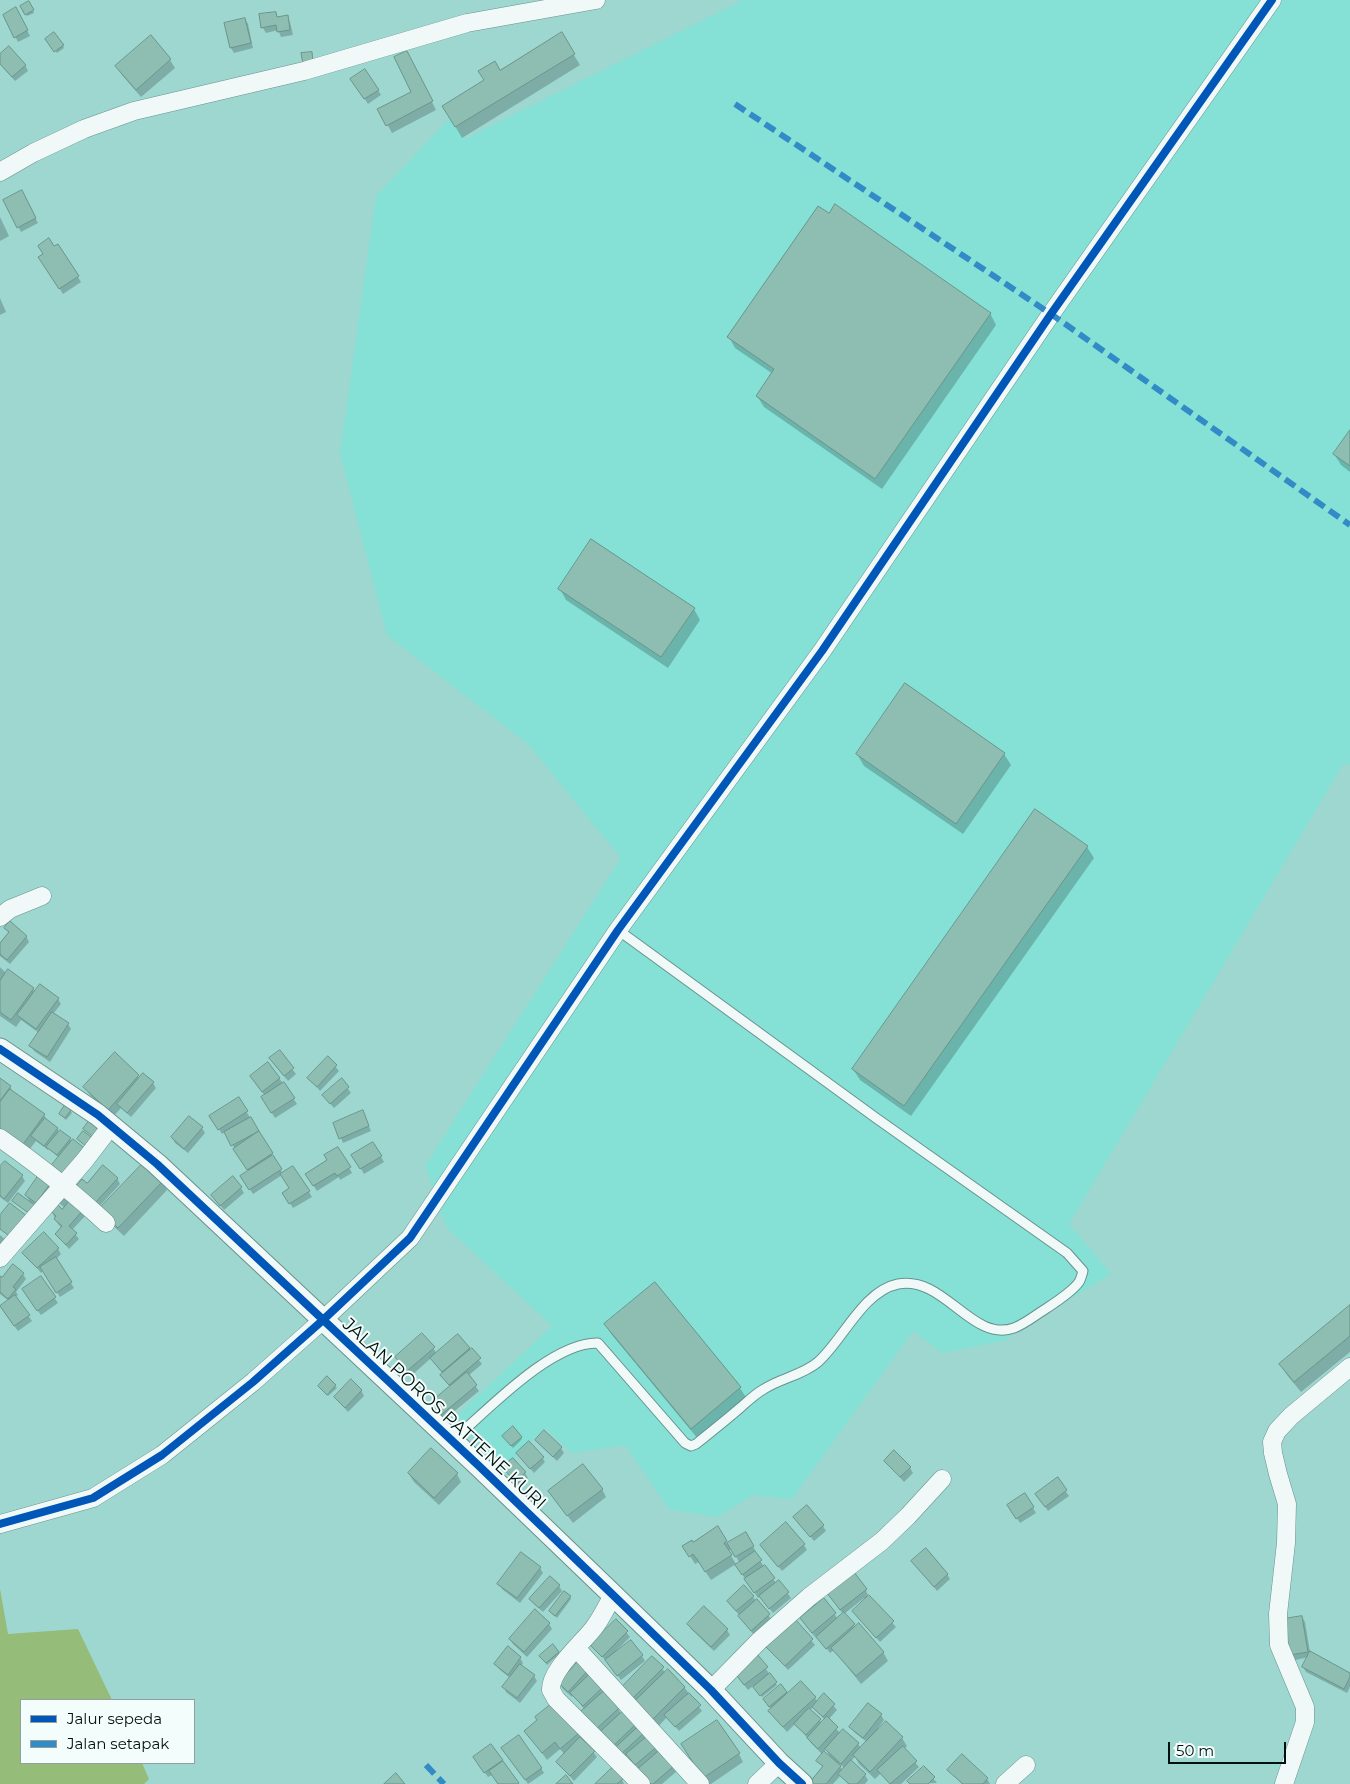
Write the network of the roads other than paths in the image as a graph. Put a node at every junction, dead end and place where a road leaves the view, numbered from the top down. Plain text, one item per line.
1 (596, 0) edge
2 (1272, 0) edge
3 (0, 172) edge
4 (42, 896) dead end
5 (0, 917) edge
6 (618, 930) junction
7 (0, 1049) edge
8 (111, 1126) junction
9 (0, 1138) edge
10 (62, 1186) junction
11 (106, 1223) dead end
12 (0, 1258) edge
13 (323, 1320) junction
14 (1350, 1367) edge
15 (452, 1441) junction
16 (942, 1479) dead end
17 (0, 1524) edge
18 (614, 1595) junction
19 (576, 1648) junction
20 (711, 1690) junction
21 (779, 1763) junction
22 (1026, 1765) dead end
23 (641, 1784) edge
24 (700, 1784) edge
25 (757, 1784) edge
26 (802, 1784) edge
27 (1005, 1784) edge
28 (1284, 1784) edge

1 - 3 street
2 - 6 street
4 - 5 street
6 - 13 street
6 - 15 lane
7 - 8 street, JALAN POROS PATTENE KURI
8 - 10 street
8 - 13 street, JALAN POROS PATTENE KURI
9 - 10 street
10 - 11 street
10 - 12 street
13 - 15 street, JALAN POROS PATTENE KURI
13 - 17 street
14 - 28 street
15 - 18 street, JALAN POROS PATTENE KURI
16 - 20 street
18 - 19 street
18 - 20 street, JALAN POROS PATTENE KURI
19 - 23 street
19 - 24 street
20 - 21 street, JALAN POROS PATTENE KURI
21 - 25 street
21 - 26 street, JALAN POROS PATTENE KURI
22 - 27 street

